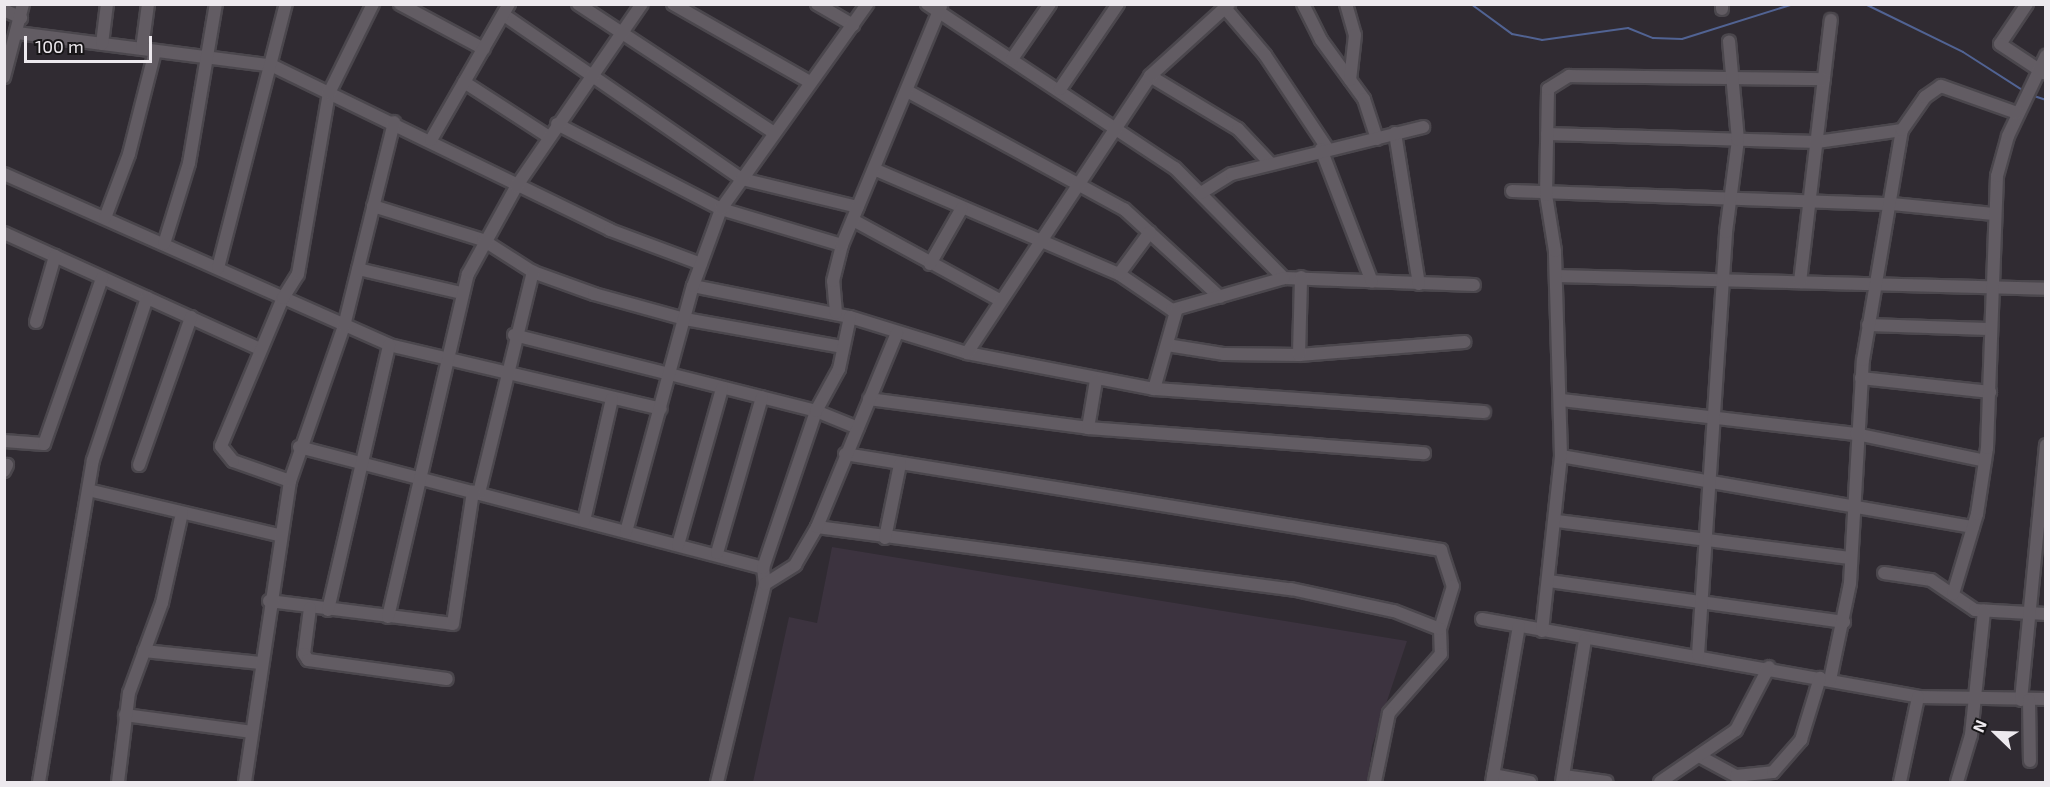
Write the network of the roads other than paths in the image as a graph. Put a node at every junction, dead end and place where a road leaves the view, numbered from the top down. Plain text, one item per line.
1 (22, 4) edge
2 (107, 4) edge
3 (148, 4) edge
4 (216, 4) edge
5 (286, 4) edge
6 (373, 4) edge
7 (400, 4) edge
8 (578, 4) edge
9 (642, 4) edge
10 (673, 4) edge
11 (817, 4) edge
12 (867, 4) edge
13 (927, 4) edge
14 (1050, 4) edge
15 (1118, 4) edge
16 (1303, 4) edge
17 (1346, 4) edge
18 (2027, 4) edge
19 (1227, 6) edge
20 (940, 8) edge
21 (4, 10) edge
22 (507, 10) edge
23 (21, 18) junction
24 (1831, 20) dead end
25 (853, 25) junction
26 (623, 32) junction
27 (17, 33) junction
28 (1729, 41) dead end
29 (102, 44) junction
30 (142, 49) junction
31 (484, 49) junction
32 (155, 51) junction
33 (2046, 56) edge
34 (208, 57) junction
35 (1012, 60) junction
36 (273, 66) junction
37 (2042, 72) edge
38 (591, 76) junction
39 (1150, 76) junction
40 (4, 77) edge
41 (1732, 78) junction
42 (1824, 79) junction
43 (1350, 80) junction
44 (464, 82) junction
45 (810, 82) junction
46 (1060, 89) junction
47 (909, 92) junction
48 (329, 93) junction
49 (2017, 112) junction
50 (394, 122) junction
51 (558, 124) junction
52 (1117, 126) junction
53 (1423, 127) dead end
54 (1902, 130) junction
55 (773, 132) junction
56 (1395, 133) junction
57 (1547, 134) junction
58 (549, 137) junction
59 (1377, 139) junction
60 (431, 140) junction
61 (1738, 140) junction
62 (1817, 142) junction
63 (1324, 149) junction
64 (1271, 164) junction
65 (876, 170) junction
66 (4, 174) edge
67 (742, 179) junction
68 (1076, 183) junction
69 (516, 187) junction
70 (1512, 191) dead end
71 (1201, 193) junction
72 (1546, 195) junction
73 (1731, 201) junction
74 (1812, 203) junction
75 (1892, 204) junction
76 (373, 206) junction
77 (858, 207) junction
78 (962, 208) junction
79 (721, 209) junction
80 (1995, 214) junction
81 (105, 218) junction
82 (852, 220) junction
83 (4, 232) edge
84 (1150, 232) junction
85 (483, 240) junction
86 (1037, 240) junction
87 (165, 244) junction
88 (842, 245) junction
89 (55, 256) junction
90 (701, 264) junction
91 (930, 264) junction
92 (218, 268) junction
93 (358, 268) junction
94 (533, 272) junction
95 (1119, 274) junction
96 (1556, 276) junction
97 (102, 278) junction
98 (1284, 278) junction
99 (1301, 278) junction
100 (1722, 279) junction
101 (1372, 282) junction
102 (1800, 282) junction
103 (1419, 284) junction
104 (693, 285) junction
105 (1474, 285) dead end
106 (1875, 285) junction
107 (1989, 289) junction
108 (2046, 290) edge
109 (461, 293) junction
110 (1220, 297) junction
111 (147, 298) junction
112 (283, 298) junction
113 (1000, 300) junction
114 (1176, 311) junction
115 (836, 314) junction
116 (191, 317) junction
117 (850, 317) junction
118 (685, 319) junction
119 (36, 322) dead end
120 (1868, 325) junction
121 (344, 326) junction
122 (1988, 329) junction
123 (897, 333) junction
124 (514, 335) junction
125 (1464, 342) dead end
126 (389, 345) junction
127 (1167, 345) junction
128 (842, 347) junction
129 (260, 349) junction
130 (967, 353) junction
131 (1299, 355) junction
132 (444, 358) junction
133 (506, 375) junction
134 (670, 376) junction
135 (1861, 378) junction
136 (1096, 380) junction
137 (722, 388) junction
138 (1154, 389) junction
139 (1990, 392) junction
140 (762, 397) junction
141 (612, 399) junction
142 (869, 399) junction
143 (1561, 400) junction
144 (661, 409) junction
145 (816, 411) junction
146 (1484, 412) dead end
147 (1717, 418) junction
148 (1088, 428) junction
149 (858, 429) junction
150 (1856, 434) junction
151 (4, 441) edge
152 (2046, 445) edge
153 (299, 447) junction
154 (1424, 453) dead end
155 (845, 454) junction
156 (1561, 456) junction
157 (1985, 461) junction
158 (361, 463) junction
159 (900, 464) junction
160 (139, 465) dead end
161 (420, 478) junction
162 (290, 481) junction
163 (1713, 482) junction
164 (88, 490) junction
165 (476, 492) junction
166 (1852, 504) junction
167 (182, 513) junction
168 (584, 521) junction
169 (1557, 521) junction
170 (817, 527) junction
171 (1973, 527) junction
172 (626, 532) junction
173 (278, 535) junction
174 (885, 538) junction
175 (1708, 542) junction
176 (678, 545) junction
177 (717, 553) junction
178 (1851, 558) junction
179 (763, 568) junction
180 (1884, 573) dead end
181 (1549, 581) junction
182 (765, 584) junction
183 (1953, 594) junction
184 (269, 601) junction
185 (1702, 603) junction
186 (310, 608) junction
187 (328, 610) junction
188 (1984, 611) junction
189 (2046, 614) edge
190 (2030, 615) junction
191 (388, 617) junction
192 (1482, 619) dead end
193 (1844, 622) junction
194 (1519, 626) junction
195 (1440, 629) junction
196 (1542, 631) junction
197 (1585, 640) junction
198 (144, 651) junction
199 (1698, 655) junction
200 (260, 663) junction
201 (1769, 667) junction
202 (447, 679) dead end
203 (1825, 679) junction
204 (1974, 695) junction
205 (1918, 697) junction
206 (2046, 699) edge
207 (2025, 700) junction
208 (125, 715) junction
209 (252, 732) junction
210 (1700, 756) junction
211 (2030, 761) dead end
212 (1493, 779) edge
213 (1563, 779) edge
214 (39, 783) edge
215 (118, 783) edge
216 (245, 783) edge
217 (717, 783) edge
218 (1375, 783) edge
219 (1530, 783) edge
220 (1607, 783) edge
221 (1660, 783) edge
222 (1900, 783) edge
223 (1956, 783) edge

1 - 23 street
2 - 29 street
3 - 30 street
4 - 34 street
5 - 36 street
6 - 48 street
7 - 31 street
8 - 26 street
9 - 26 street
10 - 45 street
11 - 25 street
12 - 25 street
13 - 20 street
14 - 35 street
15 - 46 street
16 - 43 street
17 - 43 street
18 - 37 street
19 - 39 street
19 - 63 street
20 - 35 street
20 - 47 street
21 - 23 street
22 - 31 street
22 - 38 street
23 - 27 street
24 - 42 street
25 - 45 street
26 - 38 street
26 - 55 street
27 - 29 street
27 - 40 street
28 - 41 street
29 - 30 street
30 - 32 street
31 - 44 street
32 - 34 street
32 - 81 street
33 - 37 street
34 - 36 street
34 - 87 street
35 - 46 street
36 - 48 street
36 - 92 street
37 - 49 street
38 - 51 street
38 - 67 street
39 - 52 street
39 - 64 street
41 - 42 street
41 - 57 street
41 - 61 street
42 - 62 street
43 - 59 street
44 - 58 street
44 - 60 street
45 - 55 street
46 - 52 street
47 - 65 street
47 - 68 street
48 - 50 street
48 - 112 street
49 - 54 street
49 - 80 street
50 - 60 street
50 - 76 street
51 - 58 street
51 - 79 street
52 - 68 street
52 - 71 street
53 - 56 street
54 - 62 street
54 - 75 street
55 - 67 street
56 - 59 street
56 - 103 street
57 - 61 street
57 - 72 street
58 - 69 street
59 - 63 street
60 - 69 street
61 - 62 street
61 - 73 street
62 - 74 street
63 - 64 street
63 - 101 street
64 - 71 street
65 - 77 street
65 - 78 street
66 - 81 street
67 - 77 street
67 - 79 street
68 - 84 street
68 - 86 street
69 - 85 street
69 - 90 street
70 - 72 street
71 - 98 street
72 - 73 street
72 - 96 street
73 - 74 street
73 - 100 street
74 - 75 street
74 - 102 street
75 - 80 street
75 - 106 street
76 - 85 street
76 - 93 street
77 - 82 street
78 - 86 street
78 - 91 street
79 - 88 street
79 - 90 street
80 - 107 street
81 - 87 street
82 - 88 street
82 - 91 street
83 - 89 street
84 - 95 street
84 - 110 street
85 - 94 street
85 - 109 street
86 - 95 street
86 - 113 street
87 - 92 street
88 - 115 street
89 - 97 street
89 - 119 street
90 - 104 street
91 - 113 street
92 - 112 street
93 - 109 street
93 - 121 street
94 - 118 street
94 - 124 street
95 - 114 street
96 - 100 street
96 - 143 street
97 - 111 street
97 - 151 street
98 - 99 street
98 - 110 street
99 - 101 street
99 - 131 street
100 - 102 street
100 - 147 street
101 - 103 street
102 - 106 street
103 - 105 street
104 - 115 street
104 - 118 street
106 - 107 street
106 - 120 street
107 - 108 street
107 - 122 street
109 - 132 street
110 - 114 street
111 - 116 street
111 - 164 street
112 - 121 street
112 - 129 street
113 - 130 street
114 - 127 street
115 - 117 street
116 - 129 street
116 - 160 street
117 - 123 street
117 - 128 street
118 - 128 street
118 - 134 street
120 - 122 street
120 - 135 street
121 - 126 street
121 - 153 street
122 - 139 street
123 - 130 street
123 - 142 street
124 - 133 street
124 - 134 street
125 - 131 street
126 - 132 street
126 - 158 street
127 - 131 street
127 - 138 street
128 - 145 street
129 - 162 street
130 - 136 street
132 - 133 street
132 - 161 street
133 - 141 street
133 - 165 street
134 - 137 street
134 - 144 street
135 - 139 street
135 - 150 street
136 - 138 street
136 - 148 street
137 - 140 street
137 - 176 street
138 - 146 street
139 - 157 street
140 - 145 street
140 - 177 street
141 - 144 street
141 - 168 street
142 - 148 street
142 - 149 street
143 - 147 street
143 - 156 street
144 - 172 street
145 - 149 street
145 - 179 street
147 - 150 street
147 - 163 street
148 - 154 street
149 - 155 street
150 - 157 street
150 - 166 street
152 - 190 street
153 - 158 street
153 - 162 street
155 - 159 street
155 - 170 street
156 - 163 street
156 - 169 street
157 - 171 street
158 - 161 street
158 - 187 street
159 - 174 street
159 - 195 street
161 - 165 street
161 - 191 street
162 - 173 street
163 - 166 street
163 - 175 street
164 - 167 street
164 - 214 street
165 - 168 street
165 - 191 street
166 - 171 street
166 - 178 street
167 - 173 street
167 - 198 street
168 - 172 street
169 - 175 street
169 - 181 street
170 - 174 street
170 - 182 street
171 - 183 street
172 - 176 street
173 - 184 street
174 - 195 street
175 - 178 street
175 - 185 street
176 - 177 street
177 - 179 street
178 - 193 street
179 - 182 street
180 - 183 street
181 - 185 street
181 - 196 street
182 - 217 street
183 - 188 street
184 - 186 street
184 - 200 street
185 - 193 street
185 - 199 street
186 - 187 street
186 - 202 street
187 - 191 street
188 - 190 street
188 - 204 street
189 - 190 street
190 - 207 street
192 - 194 street
193 - 203 street
194 - 196 street
194 - 212 street
195 - 218 street
196 - 197 street
197 - 199 street
197 - 213 street
198 - 200 street
198 - 208 street
199 - 201 street
200 - 209 street
201 - 203 street
201 - 210 street
203 - 205 street
203 - 210 street
204 - 205 street
204 - 207 street
204 - 223 street
205 - 222 street
206 - 207 street
207 - 211 street
208 - 209 street
208 - 215 street
209 - 216 street
210 - 221 street
212 - 219 street
213 - 220 street

